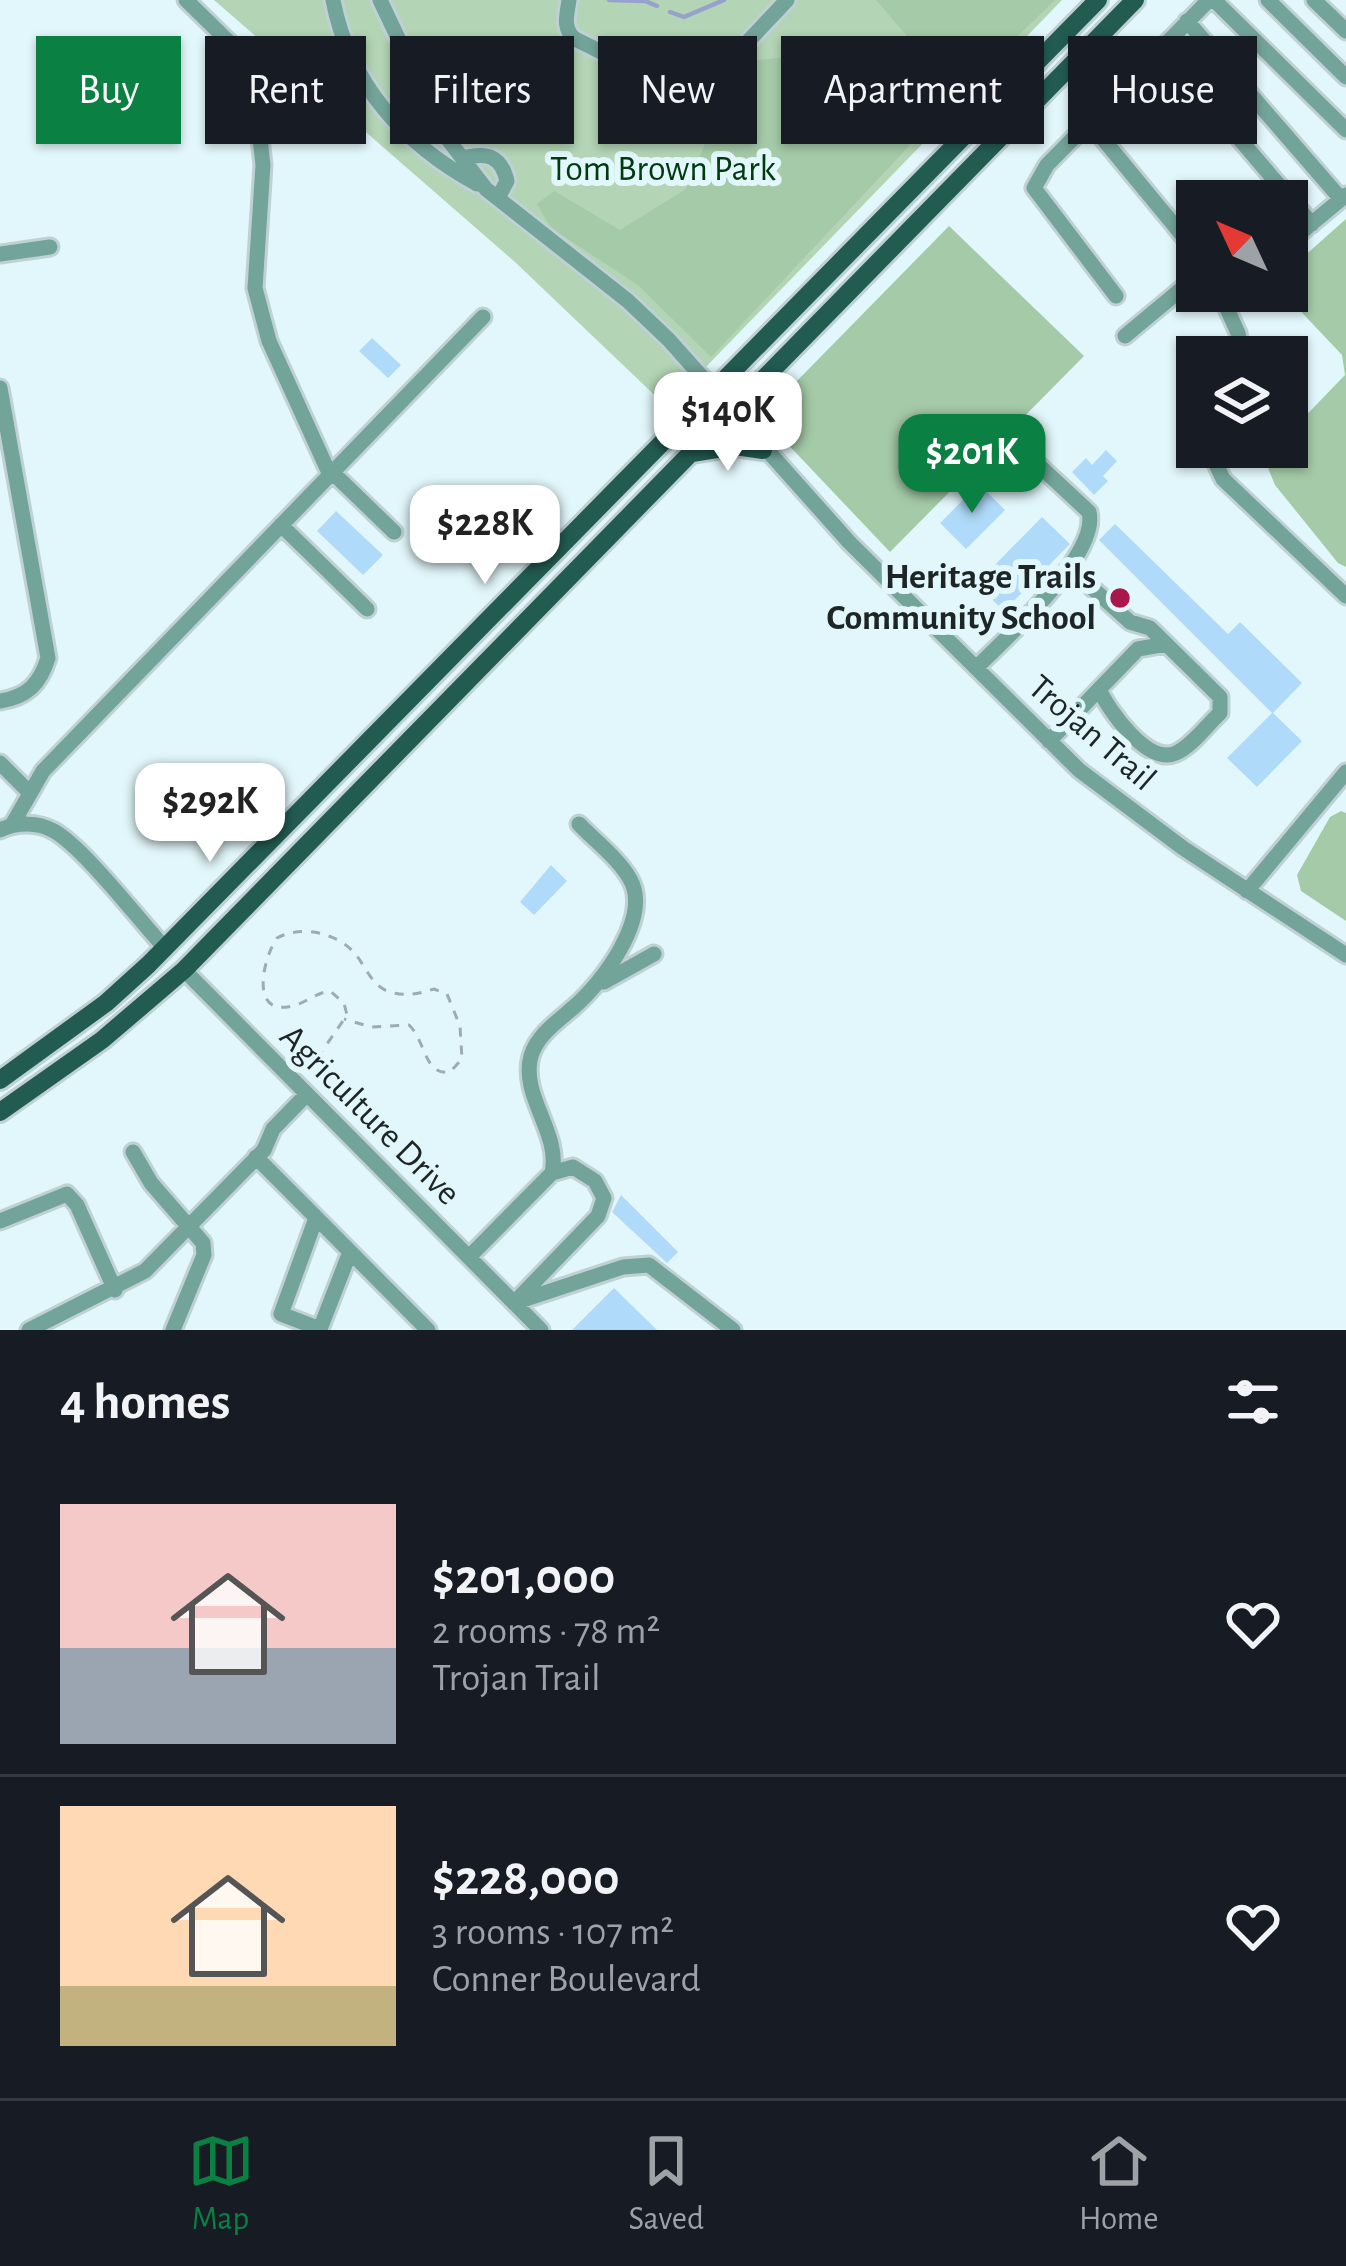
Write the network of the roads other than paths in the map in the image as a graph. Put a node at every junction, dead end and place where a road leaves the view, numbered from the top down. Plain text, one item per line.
1 (186, 0) edge
2 (332, 0) edge
3 (380, 0) edge
4 (569, 0) edge
5 (787, 0) edge
6 (1098, 0) edge
7 (1135, 0) edge
8 (1212, 0) edge
9 (1268, 0) edge
10 (1314, 0) edge
11 (1187, 21) junction
12 (1346, 31) edge
13 (1173, 36) edge
14 (1346, 76) edge
15 (1346, 130) edge
16 (1068, 144) edge
17 (1107, 144) edge
18 (1244, 144) edge
19 (463, 158) junction
20 (491, 192) junction
21 (1344, 197) edge
22 (1312, 224) junction
23 (1308, 227) edge
24 (1176, 228) edge
25 (50, 247) dead end
26 (0, 254) edge
27 (1176, 294) edge
28 (1116, 296) dead end
29 (483, 316) dead end
30 (1125, 336) dead end
31 (0, 388) edge
32 (712, 390) junction
33 (731, 413) junction
34 (764, 450) junction
35 (692, 453) junction
36 (1031, 458) dead end
37 (1218, 468) edge
38 (331, 473) junction
39 (281, 525) junction
40 (394, 532) dead end
41 (1070, 568) junction
42 (1346, 596) edge
43 (367, 609) dead end
44 (1130, 622) junction
45 (1166, 644) junction
46 (1138, 649) junction
47 (976, 668) junction
48 (1100, 689) junction
49 (0, 700) edge
50 (1049, 741) junction
51 (0, 763) edge
52 (1346, 772) edge
53 (29, 791) junction
54 (579, 824) dead end
55 (6, 827) edge
56 (1247, 891) junction
57 (165, 948) junction
58 (654, 954) dead end
59 (1346, 955) edge
60 (184, 970) junction
61 (599, 985) junction
62 (0, 1080) edge
63 (302, 1089) junction
64 (0, 1112) edge
65 (133, 1152) dead end
66 (256, 1157) junction
67 (552, 1173) junction
68 (316, 1218) junction
69 (0, 1220) edge
70 (190, 1224) junction
71 (350, 1252) junction
72 (469, 1257) junction
73 (115, 1289) junction
74 (514, 1303) junction
75 (29, 1330) edge
76 (173, 1330) edge
77 (428, 1330) edge
78 (541, 1330) edge
79 (733, 1330) edge

1 - 38 street
2 - 20 street
3 - 19 street
4 - 5 street
6 - 32 main road
7 - 33 main road
8 - 11 street
8 - 15 street
9 - 14 street
10 - 12 street
11 - 13 street
11 - 21 street
16 - 28 street
17 - 24 street
18 - 22 street
19 - 20 street
19 - 20 street
20 - 32 street, Trojan Trail
21 - 22 street
22 - 23 street
25 - 26 street
27 - 30 street
29 - 38 street
31 - 49 street
32 - 33 street, Trojan Trail
32 - 57 main road
33 - 34 street, Trojan Trail
33 - 35 main road
34 - 35 main road
34 - 47 street, Trojan Trail
35 - 60 main road
36 - 41 street
37 - 42 street
38 - 39 street
38 - 40 street
39 - 43 street
39 - 53 street
41 - 44 street
41 - 47 street
44 - 45 street
44 - 46 street
45 - 46 street
45 - 48 street
46 - 48 street
47 - 50 street, Trojan Trail
48 - 50 street
50 - 56 street, Trojan Trail
51 - 53 street
52 - 56 street
53 - 55 street
54 - 61 street
55 - 57 street
56 - 59 street, Trojan Trail
57 - 60 main road
57 - 62 main road
58 - 61 street
60 - 63 street, Agriculture Drive
60 - 64 main road
61 - 67 street
63 - 66 street
63 - 72 street, Agriculture Drive
65 - 70 street
66 - 68 street
66 - 70 street
67 - 72 street
67 - 74 street
68 - 71 street
68 - 71 street
69 - 73 street
70 - 73 street
70 - 76 street
71 - 77 street
72 - 74 street, Agriculture Drive
73 - 75 street
74 - 78 street, Agriculture Drive
74 - 79 street

